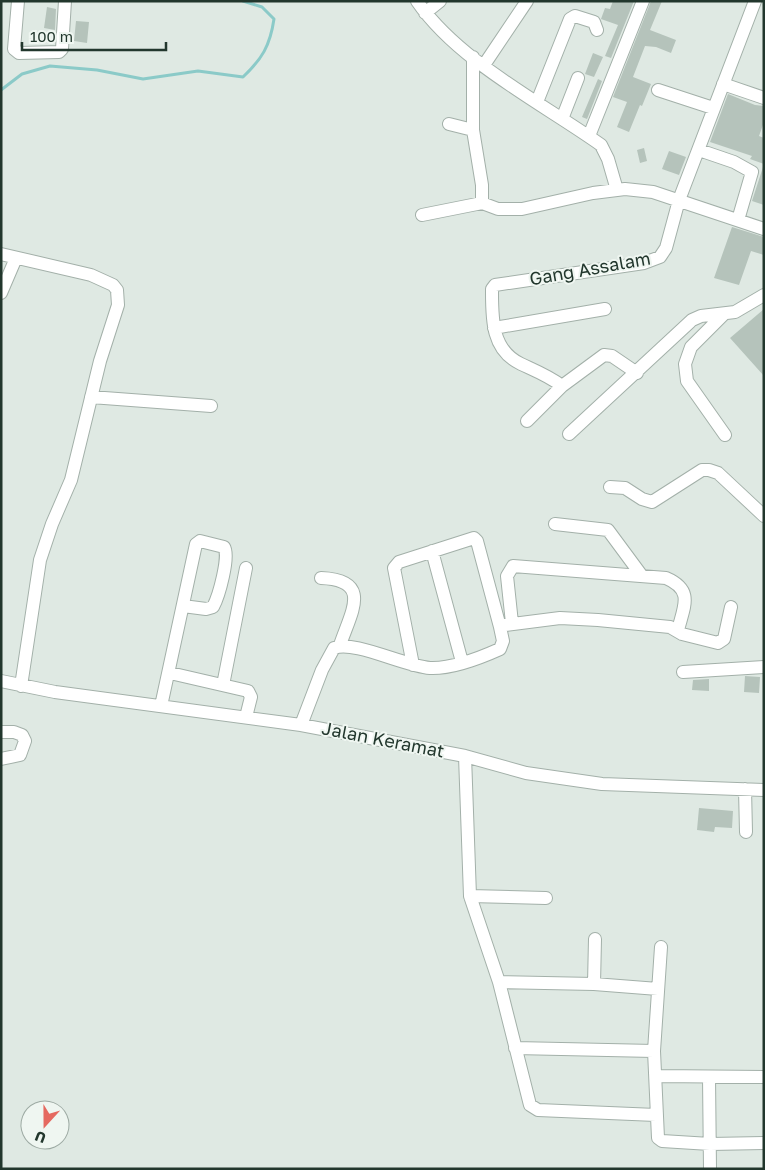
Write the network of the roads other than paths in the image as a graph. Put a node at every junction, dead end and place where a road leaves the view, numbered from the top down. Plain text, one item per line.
1 (18, 1) edge
2 (65, 1) edge
3 (417, 1) edge
4 (440, 1) edge
5 (527, 1) edge
6 (642, 1) edge
7 (755, 1) edge
8 (425, 13) junction
9 (598, 30) dead end
10 (473, 57) junction
11 (484, 65) junction
12 (578, 78) dead end
13 (723, 84) junction
14 (658, 90) dead end
15 (764, 98) edge
16 (537, 102) junction
17 (713, 108) junction
18 (562, 119) junction
19 (449, 124) dead end
20 (473, 130) junction
21 (589, 136) junction
22 (699, 150) junction
23 (617, 190) junction
24 (679, 200) junction
25 (482, 203) junction
26 (422, 216) dead end
27 (738, 220) junction
28 (764, 229) edge
29 (1, 254) edge
30 (16, 258) junction
31 (1, 293) edge
32 (764, 295) edge
33 (605, 310) dead end
34 (723, 315) junction
35 (494, 328) junction
36 (637, 373) junction
37 (562, 386) junction
38 (91, 397) junction
39 (211, 406) dead end
40 (527, 421) dead end
41 (569, 434) dead end
42 (725, 435) dead end
43 (610, 487) dead end
44 (764, 516) edge
45 (556, 524) dead end
46 (432, 551) junction
47 (246, 568) dead end
48 (642, 576) junction
49 (321, 578) dead end
50 (183, 606) junction
51 (731, 607) dead end
52 (506, 625) junction
53 (678, 630) junction
54 (340, 645) junction
55 (462, 662) junction
56 (414, 665) junction
57 (764, 667) edge
58 (683, 672) dead end
59 (170, 673) junction
60 (1, 681) edge
61 (223, 685) junction
62 (21, 686) junction
63 (161, 706) junction
64 (246, 717) junction
65 (301, 725) junction
66 (1, 732) edge
67 (465, 756) junction
68 (1, 759) edge
69 (745, 789) junction
70 (764, 790) edge
71 (746, 832) dead end
72 (470, 896) junction
73 (546, 898) dead end
74 (595, 939) dead end
75 (661, 947) dead end
76 (499, 982) junction
77 (594, 984) junction
78 (658, 989) junction
79 (515, 1048) junction
80 (654, 1051) junction
81 (657, 1076) junction
82 (709, 1076) junction
83 (764, 1077) edge
84 (656, 1115) junction
85 (764, 1143) edge
86 (710, 1144) junction
87 (710, 1169) edge

1 - 2 street
3 - 8 street
4 - 8 street
5 - 11 street
6 - 21 street
7 - 13 street, Gang Assalam
8 - 10 street
9 - 16 street
10 - 11 street
10 - 20 street
11 - 16 street
12 - 18 street
13 - 15 street
13 - 17 street, Gang Assalam
14 - 17 street
16 - 18 street
17 - 22 street, Gang Assalam
18 - 21 street
19 - 20 street
20 - 25 street
21 - 23 street
22 - 24 street, Gang Assalam
22 - 27 street
23 - 24 street
23 - 25 street
24 - 27 street
24 - 35 street, Gang Assalam
25 - 26 street
27 - 28 street
29 - 30 street
30 - 31 street
30 - 38 street
32 - 34 street
33 - 35 street
34 - 36 street
34 - 42 street
35 - 37 street
36 - 37 street
36 - 41 street
37 - 40 street
38 - 39 street
38 - 62 street
43 - 44 street
45 - 48 street
46 - 52 street
46 - 55 street
46 - 56 street
47 - 61 street
48 - 52 street
48 - 53 street
49 - 54 street
50 - 50 street
50 - 59 street
51 - 53 street
52 - 53 street
52 - 55 street
54 - 56 street
54 - 65 street
55 - 56 street
57 - 58 street
59 - 61 street
59 - 63 street
60 - 62 street, Jalan Keramat
61 - 64 street
62 - 63 street, Jalan Keramat
63 - 64 street, Jalan Keramat
64 - 65 street, Jalan Keramat
65 - 67 street, Jalan Keramat
66 - 68 street
67 - 69 street, Jalan Keramat
67 - 72 street
69 - 70 street, Jalan Keramat
69 - 71 street
72 - 73 street
72 - 76 street
74 - 77 street
75 - 78 street
76 - 77 street
76 - 79 street
77 - 78 street
78 - 80 street
79 - 80 street
79 - 84 street
80 - 81 street
81 - 82 street
81 - 84 street
82 - 83 street
82 - 86 street
84 - 86 street
85 - 86 street
86 - 87 street

